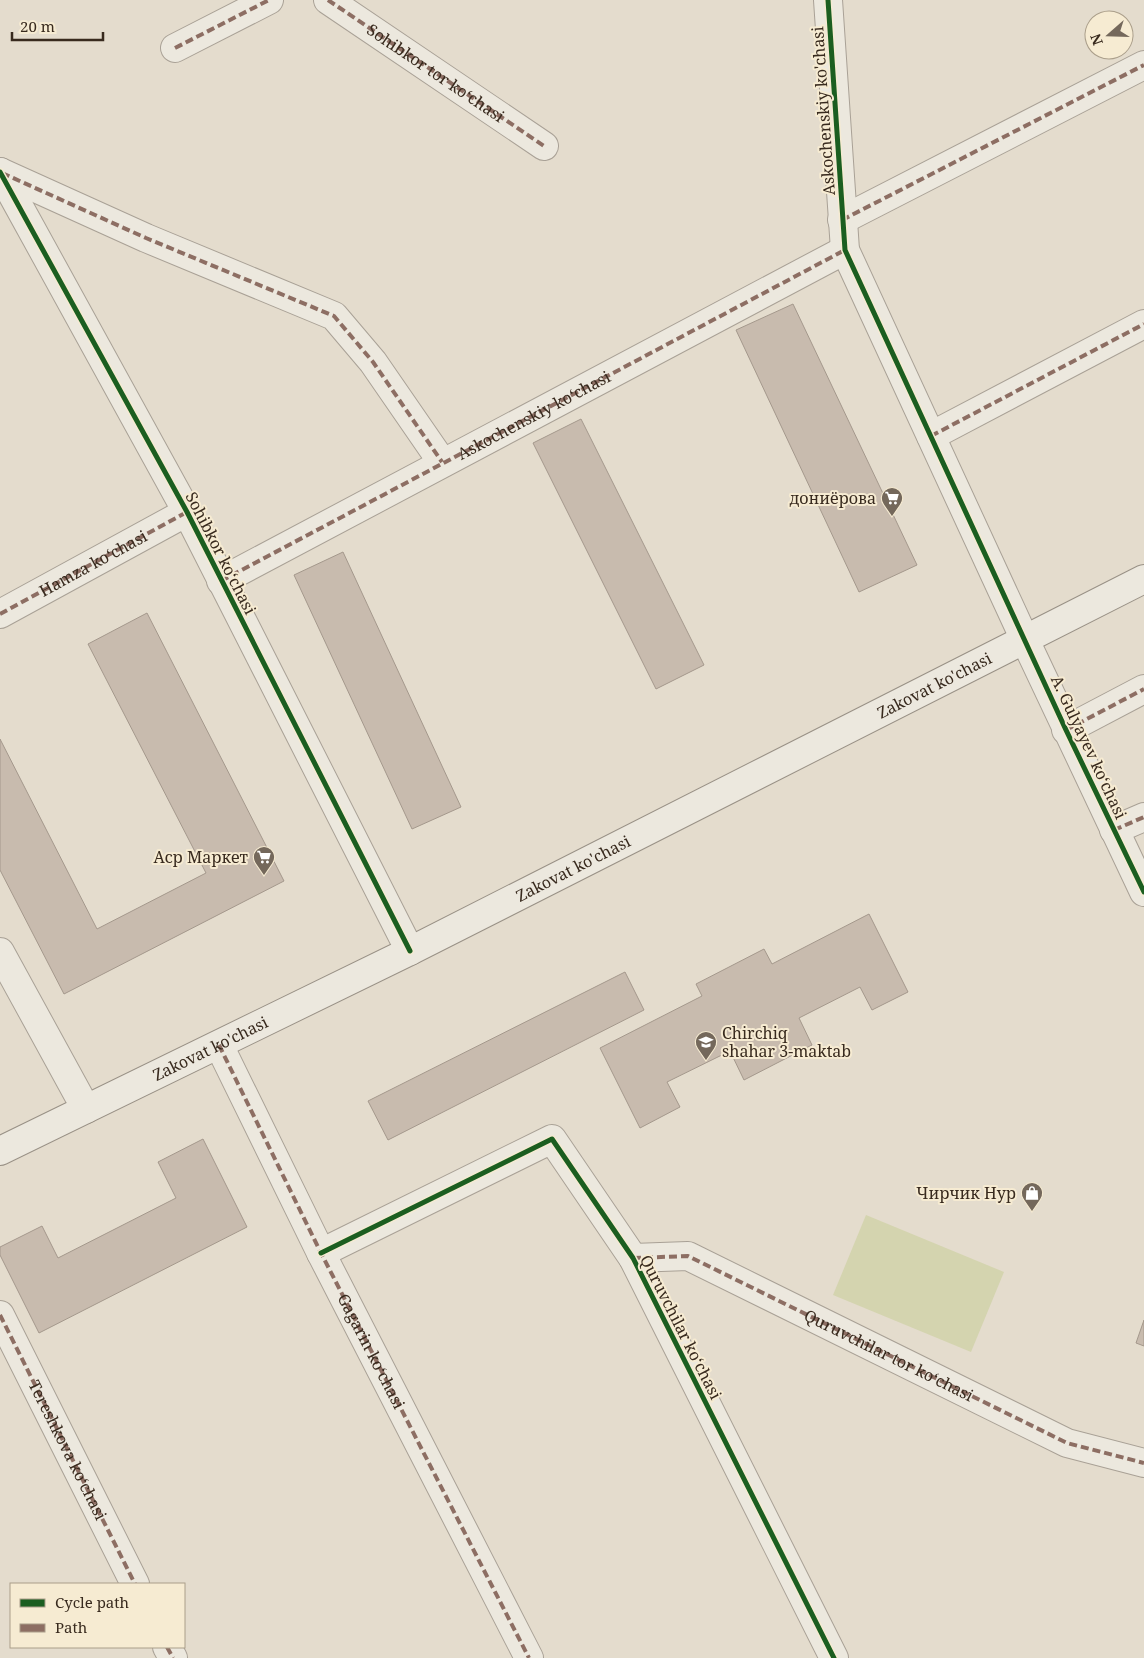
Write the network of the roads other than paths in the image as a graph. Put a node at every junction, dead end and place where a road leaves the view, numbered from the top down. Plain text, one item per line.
1 (269, 0) edge
2 (328, 0) edge
3 (828, 0) edge
4 (175, 48) dead end
5 (1144, 65) edge
6 (544, 146) dead end
7 (842, 220) junction
8 (845, 250) junction
9 (1144, 324) edge
10 (931, 436) junction
11 (442, 462) junction
12 (187, 512) junction
13 (1144, 580) edge
14 (222, 581) junction
15 (0, 614) edge
16 (1025, 640) junction
17 (1144, 690) edge
18 (1066, 730) junction
19 (1144, 816) edge
20 (1114, 830) junction
21 (1144, 892) edge
22 (410, 951) junction
23 (0, 952) edge
24 (219, 1044) junction
25 (86, 1109) junction
26 (0, 1151) edge
27 (321, 1253) junction
28 (634, 1258) junction
29 (0, 1315) edge
30 (1144, 1463) edge
31 (135, 1583) edge
32 (529, 1658) edge
33 (834, 1658) edge

1 - 4 street
2 - 6 street, Sohibkor tor ko‘chasi
3 - 7 street, Askochenskiy ko'chasi
5 - 7 street, Askochenskiy ko'chasi
7 - 8 street, A. Gulyayev ko‘chasi
8 - 10 street, A. Gulyayev ko‘chasi
8 - 11 street, Askochenskiy ko‘chasi
9 - 10 street
10 - 16 street, A. Gulyayev ko‘chasi
11 - 12 street, Sohibkor ko‘chasi
11 - 14 street, Askochenskiy ko‘chasi
12 - 14 street, Sohibkor ko‘chasi
12 - 15 street, Hamza ko‘chasi
13 - 16 street, Zakovat ko'chasi
14 - 22 street, Sohibkor ko‘chasi
16 - 18 street, A. Gulyayev ko‘chasi
16 - 22 street, Zakovat ko'chasi
17 - 18 street
18 - 20 street, A. Gulyayev ko‘chasi
19 - 20 street
20 - 21 street, A. Gulyayev ko‘chasi
22 - 24 street, Zakovat ko'chasi
23 - 25 street
24 - 25 street, Zakovat ko'chasi
24 - 27 street, Gagarin ko‘chasi
25 - 26 street, Zakovat ko'chasi
27 - 28 street, Quruvchilar ko‘chasi
27 - 32 street, Gagarin ko‘chasi
28 - 30 street, Quruvchilar tor ko‘chasi
28 - 33 street, Quruvchilar ko‘chasi
29 - 31 street, Tereshkova ko‘chasi

